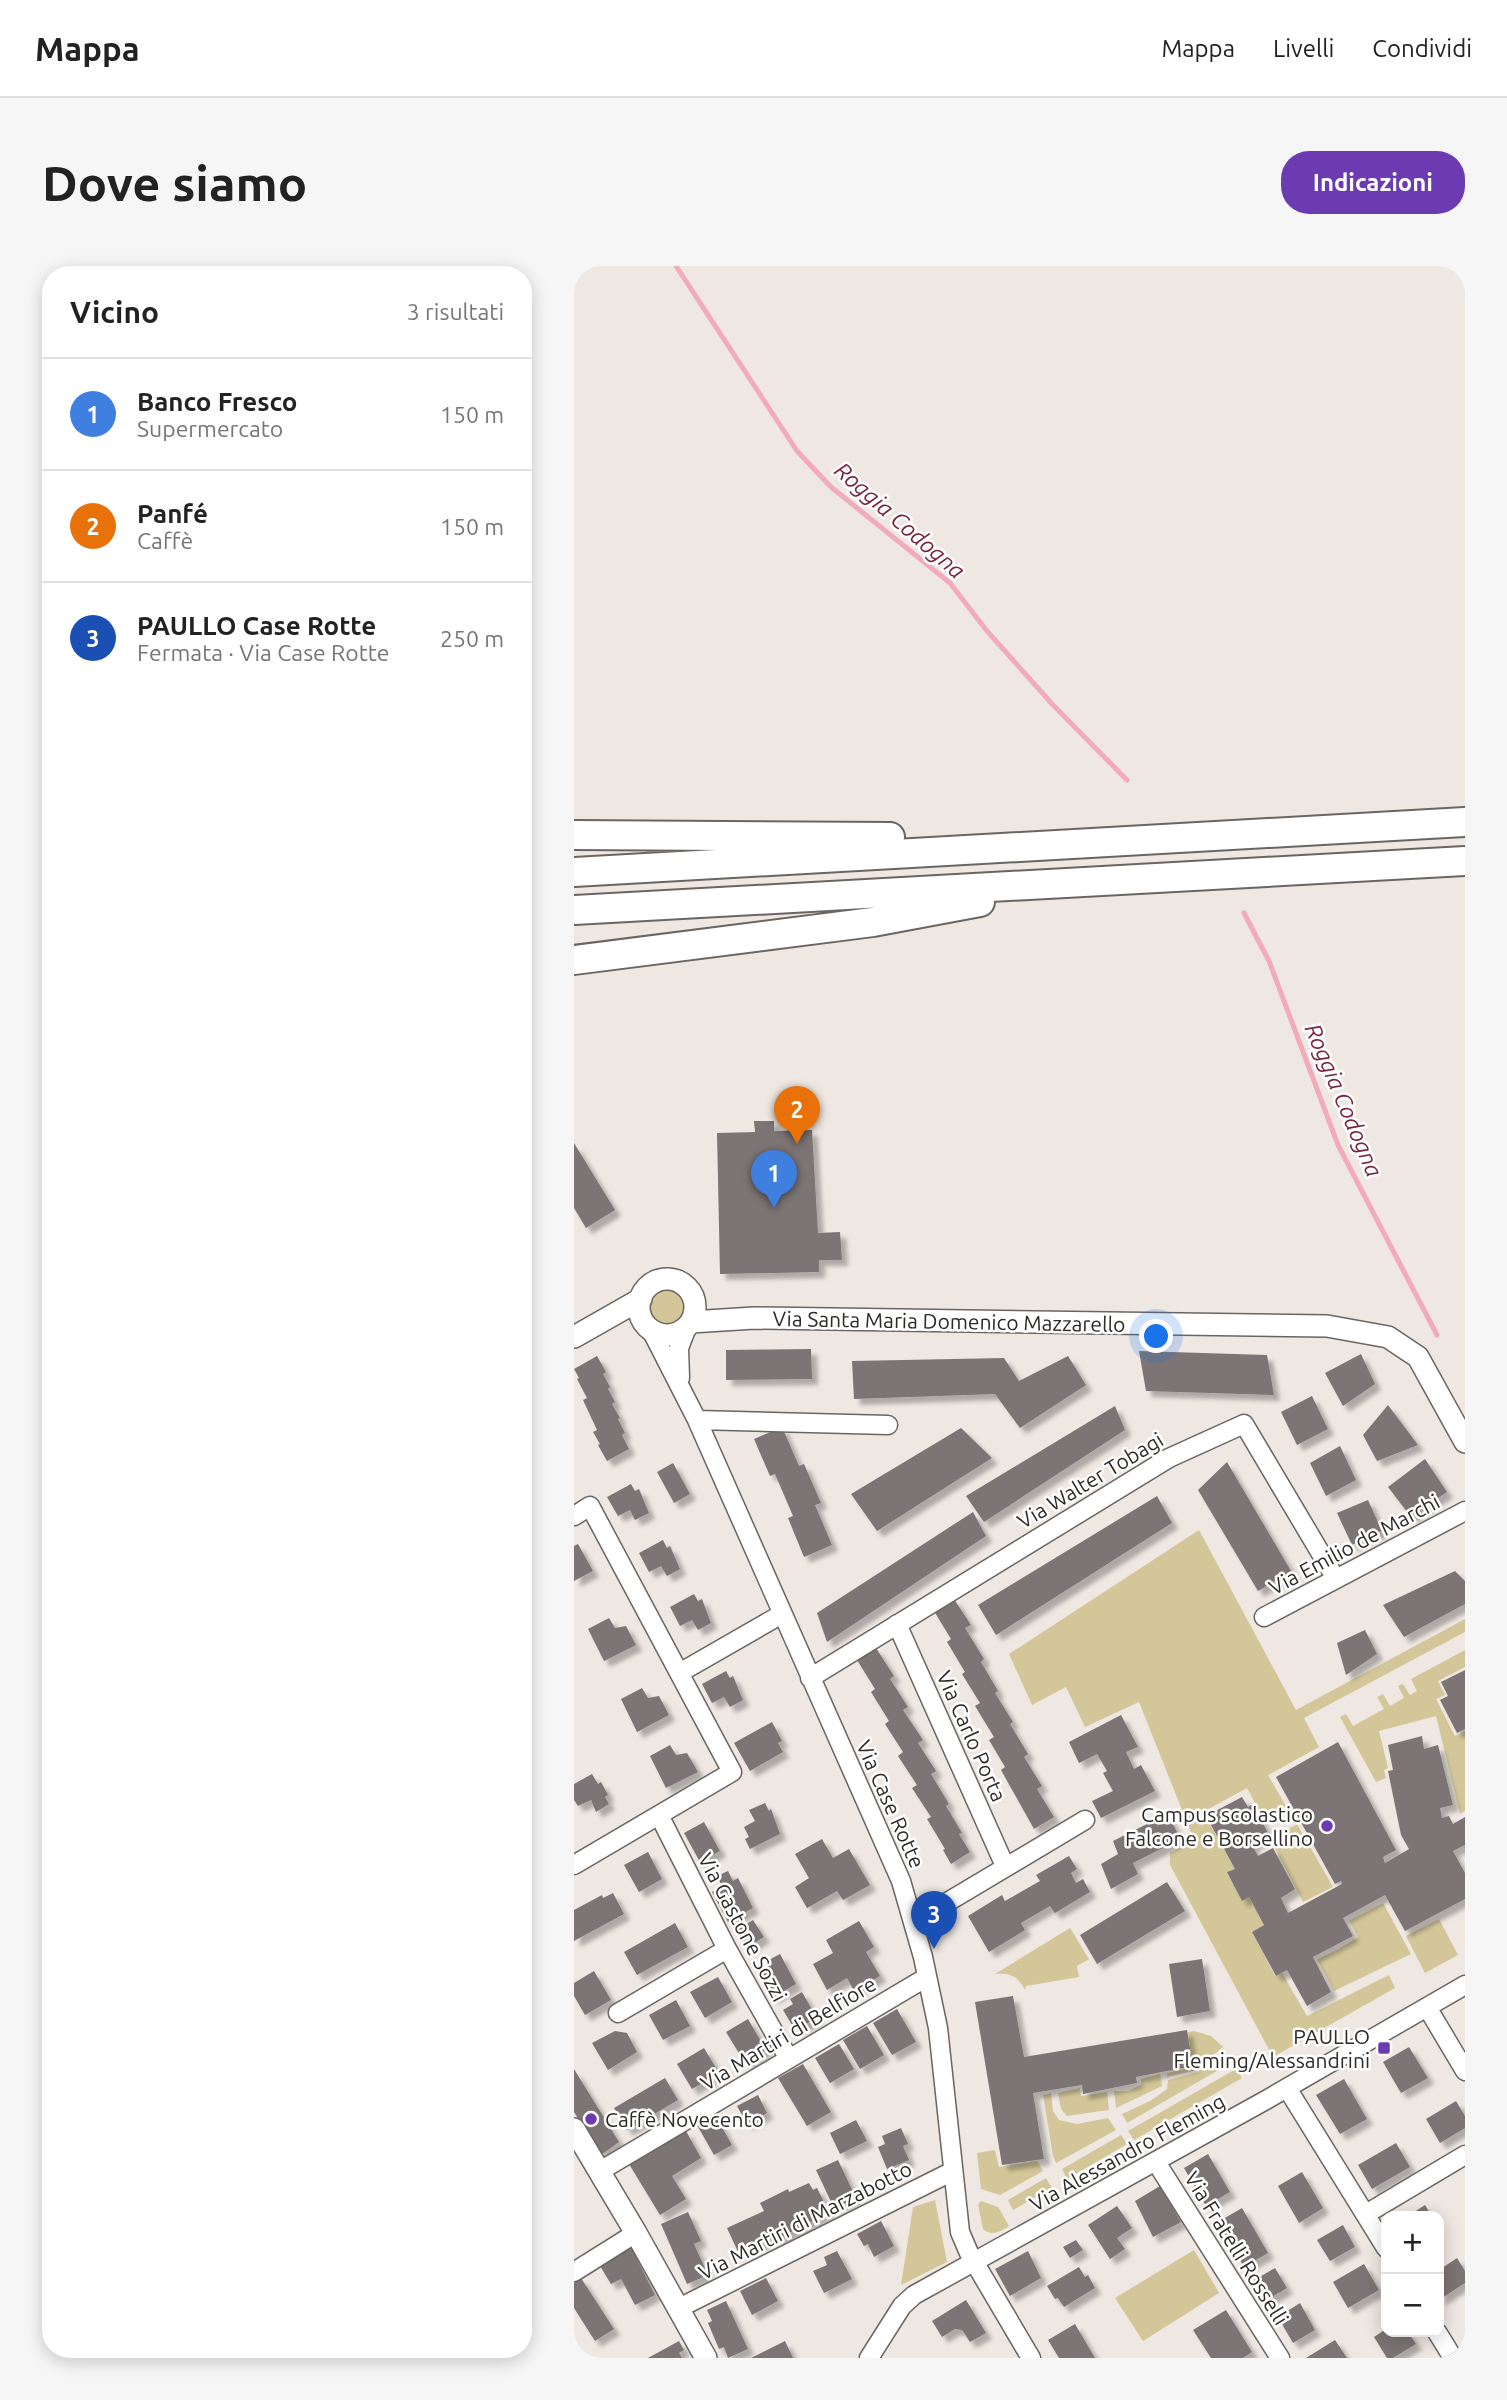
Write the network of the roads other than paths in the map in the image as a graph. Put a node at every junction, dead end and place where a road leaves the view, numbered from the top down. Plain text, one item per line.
1 (1465, 822) edge
2 (574, 835) edge
3 (1085, 843) junction
4 (1465, 861) edge
5 (574, 872) edge
6 (1088, 882) junction
7 (574, 910) edge
8 (574, 960) edge
9 (692, 1295) junction
10 (641, 1299) junction
11 (754, 1318) junction
12 (689, 1324) junction
13 (650, 1329) junction
14 (580, 1334) edge
15 (681, 1388) junction
16 (697, 1420) junction
17 (888, 1425) dead end
18 (1465, 1443) edge
19 (1465, 1511) edge
20 (574, 1516) edge
21 (1336, 1579) junction
22 (782, 1614) junction
23 (1264, 1617) dead end
24 (897, 1623) junction
25 (681, 1672) junction
26 (810, 1678) junction
27 (659, 1815) junction
28 (1085, 1820) dead end
29 (574, 1865) edge
30 (1005, 1866) junction
31 (914, 1922) junction
32 (727, 1949) junction
33 (928, 1977) junction
34 (1465, 1985) edge
35 (1427, 2007) junction
36 (618, 2013) dead end
37 (789, 2059) junction
38 (1465, 2071) edge
39 (1287, 2088) junction
40 (577, 2139) edge
41 (1465, 2155) edge
42 (1156, 2162) junction
43 (600, 2171) junction
44 (953, 2171) junction
45 (1366, 2214) junction
46 (636, 2233) junction
47 (1381, 2240) edge
48 (974, 2263) junction
49 (574, 2272) edge
50 (677, 2309) junction
51 (1440, 2337) edge
52 (706, 2358) edge
53 (869, 2358) edge
54 (1031, 2358) edge
55 (1280, 2358) edge
56 (1453, 2358) edge

1 - 3 highway
2 - 3 highway
3 - 5 highway
4 - 6 highway
6 - 7 highway
6 - 8 highway
9 - 10 street
9 - 11 street, Via Santa Maria Domenico Mazzarello
9 - 12 street
10 - 13 street
10 - 14 street
11 - 12 street, Via Santa Maria Domenico Mazzarello
11 - 18 street, Via Santa Maria Domenico Mazzarello
12 - 13 street
12 - 15 street, Via Case Rotte
13 - 14 street
13 - 15 street, Via Case Rotte
15 - 16 street, Via Case Rotte
16 - 17 street
16 - 22 street, Via Case Rotte
19 - 21 street, Via Emilio de Marchi
20 - 25 street
21 - 23 street, Via Emilio de Marchi
21 - 24 street, Via Walter Tobagi
22 - 25 street
22 - 26 street, Via Case Rotte
24 - 26 street, Via Walter Tobagi
24 - 30 street, Via Carlo Porta
25 - 27 street
26 - 31 street, Via Case Rotte
27 - 29 street
27 - 32 street, Via Gastone Sozzi
28 - 30 street
30 - 31 street
31 - 33 street, Via Case Rotte
32 - 36 street
32 - 37 street, Via Gastone Sozzi
33 - 37 street, Via Martiri di Belfiore
33 - 44 street, Via Case Rotte
34 - 35 street, Via Alessandro Fleming
35 - 38 street
35 - 39 street, Via Alessandro Fleming
37 - 43 street, Via Martiri di Belfiore
39 - 42 street, Via Alessandro Fleming
39 - 45 street
40 - 43 street
41 - 45 street
42 - 48 street, Via Alessandro Fleming
42 - 55 street, Via Fratelli Rosselli
43 - 46 street
44 - 48 street, Via Case Rotte
44 - 50 street, Via Martiri di Marzabotto
45 - 47 street
46 - 49 street
46 - 50 street
48 - 53 street, Via Alessandro Fleming
48 - 54 street, Via Case Rotte
50 - 52 street
51 - 56 street

